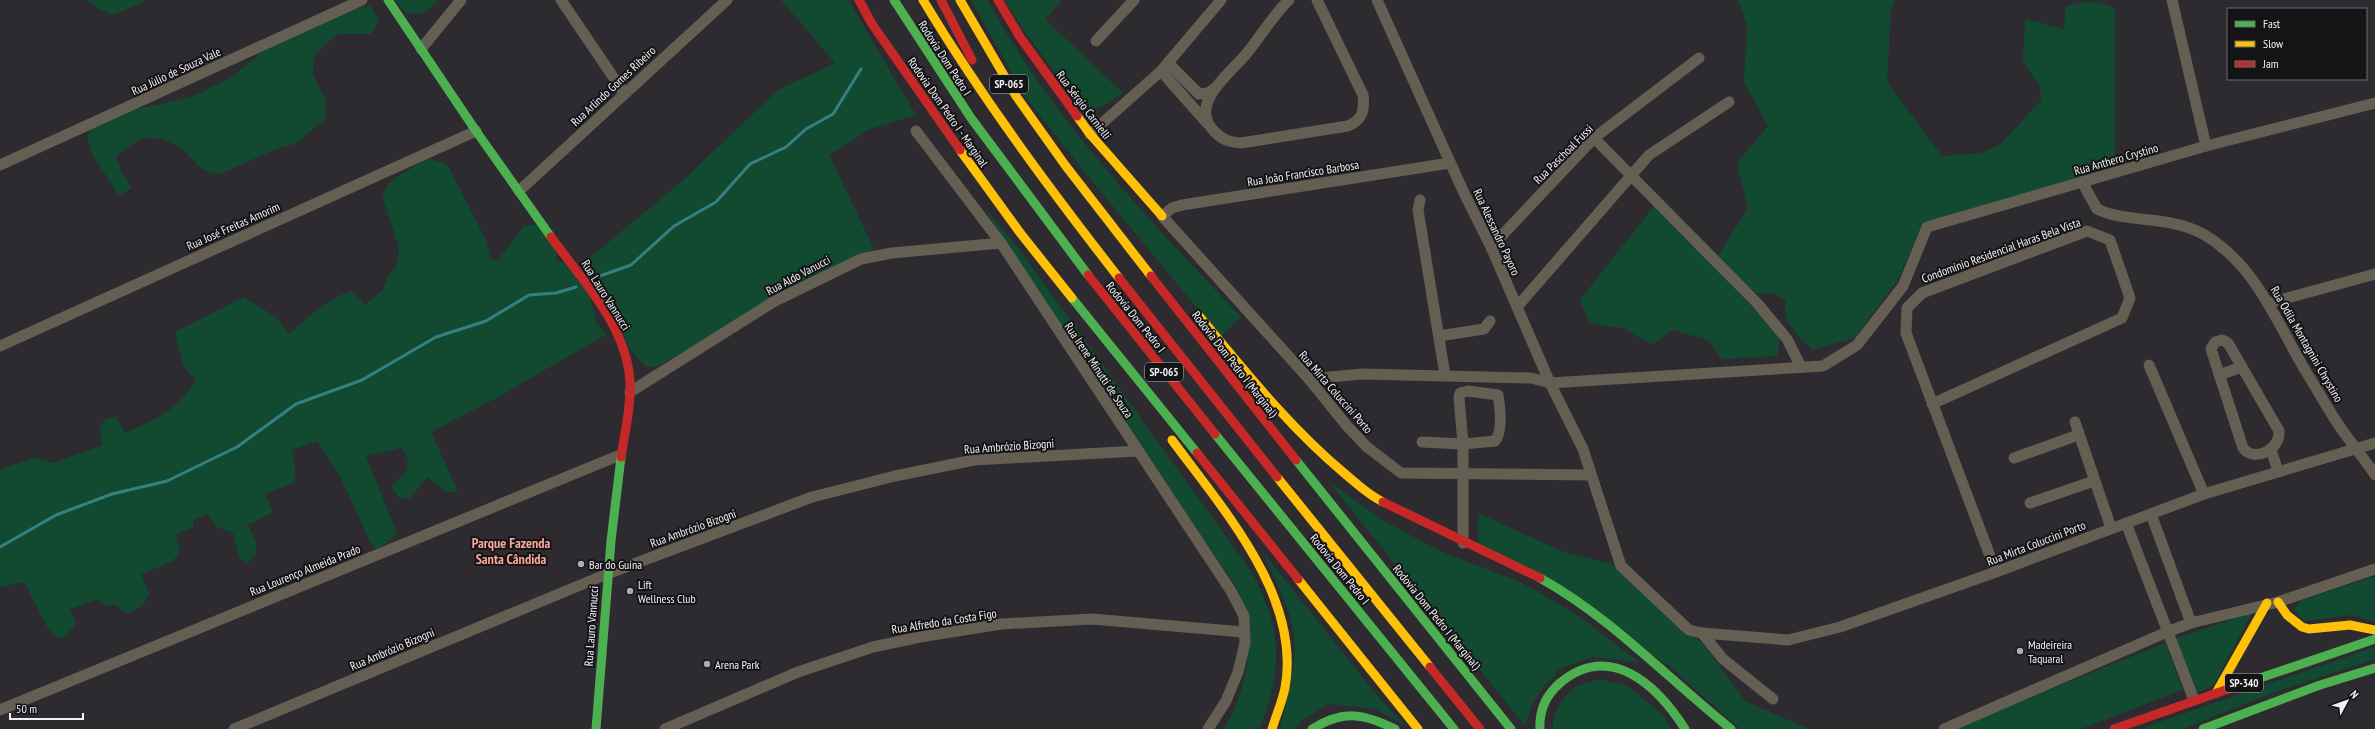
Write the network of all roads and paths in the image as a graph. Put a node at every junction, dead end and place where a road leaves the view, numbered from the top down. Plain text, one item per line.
1 (362, 0) edge
2 (388, 0) edge
3 (461, 0) edge
4 (561, 0) edge
5 (726, 0) edge
6 (860, 0) edge
7 (894, 0) edge
8 (922, 0) edge
9 (941, 0) edge
10 (960, 0) edge
11 (998, 0) edge
12 (1134, 0) edge
13 (1221, 0) edge
14 (1289, 0) edge
15 (1317, 0) edge
16 (1377, 0) edge
17 (2172, 0) edge
18 (1096, 41) dead end
19 (421, 49) junction
20 (1699, 58) dead end
21 (1164, 67) junction
22 (1215, 88) junction
23 (624, 93) junction
24 (1729, 102) dead end
25 (2375, 103) edge
26 (1207, 124) junction
27 (476, 131) junction
28 (916, 131) dead end
29 (1090, 134) junction
30 (1594, 138) junction
31 (2206, 146) junction
32 (1026, 158) junction
33 (1450, 163) junction
34 (0, 165) edge
35 (1632, 175) junction
36 (2082, 182) junction
37 (519, 191) junction
38 (1420, 200) dead end
39 (1162, 216) junction
40 (1115, 227) junction
41 (1021, 234) junction
42 (1001, 243) junction
43 (1491, 247) junction
44 (2375, 274) edge
45 (1163, 275) dead end
46 (2269, 303) junction
47 (1517, 307) junction
48 (1194, 310) dead end
49 (1490, 321) dead end
50 (1439, 336) junction
51 (0, 346) edge
52 (1109, 360) dead end
53 (2149, 365) dead end
54 (1801, 367) junction
55 (2242, 367) junction
56 (2219, 375) junction
57 (1445, 376) junction
58 (1309, 380) junction
59 (1550, 383) junction
60 (630, 392) junction
61 (1932, 404) junction
62 (2075, 422) dead end
63 (1166, 433) dead end
64 (2078, 435) junction
65 (1422, 442) dead end
66 (2375, 443) edge
67 (1463, 444) junction
68 (2356, 448) junction
69 (2272, 450) junction
70 (1138, 451) junction
71 (620, 455) junction
72 (2014, 458) dead end
73 (2278, 471) junction
74 (1462, 473) junction
75 (1591, 475) junction
76 (2375, 476) edge
77 (2094, 481) junction
78 (2204, 494) junction
79 (2030, 503) dead end
80 (2151, 514) junction
81 (2126, 523) junction
82 (2111, 528) junction
83 (1463, 543) junction
84 (2375, 569) edge
85 (1996, 572) junction
86 (607, 574) junction
87 (2273, 603) junction
88 (2191, 623) junction
89 (2375, 630) edge
90 (1243, 632) junction
91 (2167, 632) junction
92 (1702, 633) junction
93 (2375, 640) edge
94 (2375, 668) edge
95 (2216, 693) junction
96 (1773, 699) dead end
97 (2194, 700) junction
98 (0, 710) edge
99 (234, 729) edge
100 (596, 729) edge
101 (665, 729) edge
102 (1208, 729) edge
103 (1272, 729) edge
104 (1312, 729) edge
105 (1395, 729) edge
106 (1418, 729) edge
107 (1454, 729) edge
108 (1480, 729) edge
109 (1511, 729) edge
110 (1540, 729) edge
111 (1685, 729) edge
112 (1732, 729) edge
113 (1944, 729) edge
114 (2114, 729) edge
115 (2203, 729) edge

1 - 34 street, Rua Jùlio de Souza Vale
2 - 19 main road, Rua Lauro Vannucci
3 - 19 street
4 - 23 street
5 - 23 street, Rua Arlindo Gomes Ribeiro
6 - 41 main road, Rodovia Dom Pedro I - Marginal
7 - 107 main road, Rodovia Dom Pedro I / SP-065
8 - 32 main road, Rodovia Dom Pedro I / SP-065
9 - 32 main road
10 - 40 main road, Rodovia Dom Pedro I (Marginal) / SP-065
11 - 29 main road, Rua Sérgio Carnielli
12 - 18 street
13 - 21 street
14 - 22 street
15 - 26 street
16 - 33 street, Rua Alessandro Payoro
17 - 31 street
19 - 27 main road, Rua Lauro Vannucci
20 - 30 street, Rua Paschoal Fussi
21 - 22 street
21 - 26 street
21 - 29 street
22 - 26 street
23 - 37 street, Rua Arlindo Gomes Ribeiro
24 - 35 street
25 - 31 street, Rua Anthero Crystino
27 - 37 main road, Rua Lauro Vannucci
27 - 51 street, Rua José Freitas Amorim
28 - 42 street, Rua Irene Minutti de Souza
29 - 39 main road, Rua Sérgio Carnielli
30 - 35 street
30 - 43 street, Rua Paschoal Fussi
31 - 36 street, Rua Anthero Crystino
32 - 108 main road, Rodovia Dom Pedro I / SP-065
33 - 39 street, Rua João Francisco Barbosa
33 - 43 street, Rua Alessandro Payoro
35 - 47 street
35 - 54 street
36 - 46 street, Rua Odila Montagnini Chrystino
36 - 54 street, Rua Anthero Crystino
37 - 60 main road, Rua Lauro Vannucci
38 - 50 street
39 - 58 street, Rua Mirta Coluccini Porto
40 - 45 main road
40 - 109 main road, Rodovia Dom Pedro I (Marginal) / SP-065
41 - 52 main road
41 - 106 main road, SP-065
42 - 60 street, Rua Aldo Vanucci
42 - 70 street, Rua Irene Minutti de Souza
43 - 47 street, Rua Alessandro Payoro
44 - 46 street
46 - 68 street, Rua Odila Montagnini Chrystino
47 - 59 street, Rua Alessandro Payoro
48 - 83 main road
49 - 50 street
50 - 57 street
53 - 78 street
54 - 59 street
55 - 56 street
55 - 56 street
55 - 69 street
56 - 69 street
57 - 58 street
57 - 59 street
58 - 74 street, Rua Mirta Coluccini Porto
59 - 75 street, Rua Alessandro Payoro
60 - 71 main road, Rua Lauro Vannucci
61 - 61 street, Condomínio Residencial Haras Bela Vista
61 - 85 street, Condomínio Residencial Haras Bela Vista
62 - 64 street
63 - 103 main road
64 - 72 street
64 - 77 street
65 - 67 street
66 - 68 street, Rua Mirta Coluccini Porto
67 - 67 street
67 - 74 street
68 - 73 street, Rua Mirta Coluccini Porto
68 - 76 street, Rua Odila Montagnini Chrystino
69 - 73 street
70 - 86 street, Rua Ambrózio Bizogni
70 - 90 street, Rua Irene Minutti de Souza
71 - 86 main road, Rua Lauro Vannucci
71 - 98 street, Rua Lourenço Almeida Prado
73 - 78 street, Rua Mirta Coluccini Porto
74 - 75 street, Rua Mirta Coluccini Porto
74 - 83 street
75 - 92 street, Rua Alessandro Payoro
77 - 79 street
77 - 82 street
78 - 80 street, Rua Mirta Coluccini Porto
80 - 81 street, Rua Mirta Coluccini Porto
80 - 88 street
81 - 82 street, Rua Mirta Coluccini Porto
81 - 91 street
82 - 85 street, Rua Mirta Coluccini Porto
83 - 112 main road
84 - 87 street
85 - 92 street, Rua Mirta Coluccini Porto
86 - 99 street, Rua Ambrózio Bizogni
86 - 100 main road, Rua Lauro Vannucci
87 - 88 street
87 - 89 main road
87 - 95 main road
88 - 91 street
90 - 101 street, Rua Alfredo da Costa Figo
90 - 102 street, Rua Irene Minutti de Souza
91 - 97 street
91 - 113 street
92 - 96 street
93 - 95 main road, SP-340
94 - 115 main road, SP-340
95 - 97 main road, SP-340
97 - 114 main road, SP-340
104 - 105 main road
110 - 111 main road

